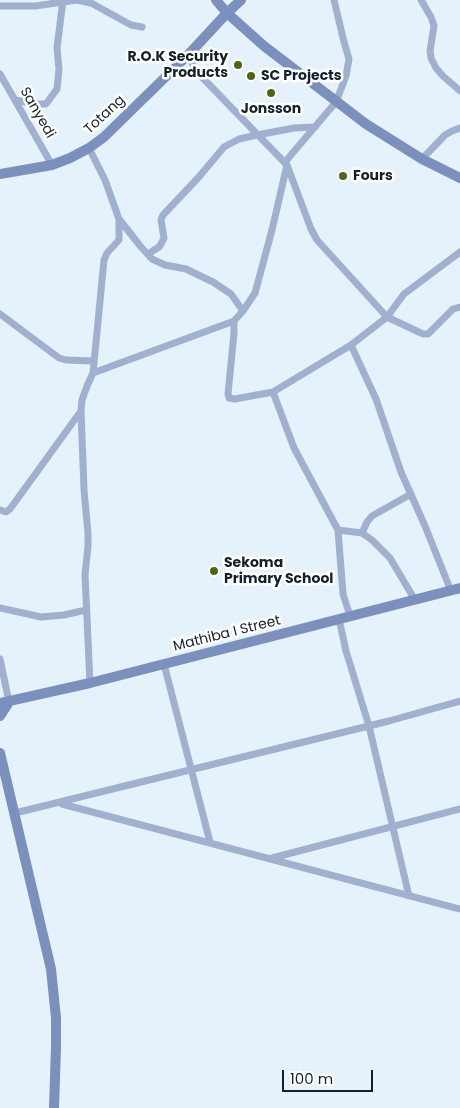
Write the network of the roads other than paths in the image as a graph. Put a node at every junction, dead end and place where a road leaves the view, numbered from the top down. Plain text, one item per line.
1 (63, 0) edge
2 (216, 0) edge
3 (242, 0) edge
4 (334, 0) edge
5 (421, 0) edge
6 (0, 6) edge
7 (227, 13) junction
8 (142, 27) dead end
9 (189, 54) junction
10 (0, 74) edge
11 (4, 86) edge
12 (460, 91) edge
13 (15, 100) junction
14 (336, 102) junction
15 (315, 127) junction
16 (460, 128) edge
17 (257, 135) junction
18 (89, 148) junction
19 (422, 159) junction
20 (286, 164) junction
21 (52, 165) junction
22 (0, 174) edge
23 (460, 178) edge
24 (119, 219) junction
25 (460, 252) edge
26 (148, 254) junction
27 (460, 307) edge
28 (243, 311) junction
29 (0, 314) edge
30 (387, 317) junction
31 (234, 321) junction
32 (351, 345) junction
33 (94, 361) junction
34 (93, 373) junction
35 (273, 392) junction
36 (81, 411) junction
37 (411, 494) junction
38 (0, 510) edge
39 (338, 530) junction
40 (362, 533) junction
41 (455, 589) edge
42 (415, 600) junction
43 (0, 608) edge
44 (86, 610) junction
45 (350, 616) junction
46 (339, 619) junction
47 (0, 659) edge
48 (164, 664) junction
49 (90, 683) junction
50 (460, 700) edge
51 (4, 703) edge
52 (0, 716) edge
53 (369, 726) junction
54 (0, 753) edge
55 (192, 770) junction
56 (59, 803) junction
57 (460, 809) edge
58 (15, 813) junction
59 (393, 828) junction
60 (210, 842) junction
61 (270, 859) junction
62 (409, 896) junction
63 (460, 909) edge
64 (54, 1108) edge

1 - 6 street
1 - 8 street
1 - 13 street
2 - 7 street
3 - 7 street, Totang
4 - 14 street
5 - 12 street
7 - 9 street, Totang
7 - 14 street
9 - 17 street
9 - 18 street, Totang
10 - 11 street, Sanyedi
11 - 13 street, Sanyedi
13 - 21 street, Sanyedi
14 - 15 street
14 - 19 street
15 - 17 street
15 - 20 street
16 - 19 street
17 - 20 street
17 - 26 street
18 - 21 street, Totang
18 - 24 street
19 - 23 street
20 - 28 street
20 - 30 street
21 - 22 street, Totang
24 - 26 street
24 - 33 street
25 - 30 street
26 - 28 street
27 - 30 street
28 - 31 street
29 - 33 street
30 - 32 street
31 - 34 street
31 - 35 street
32 - 35 street
32 - 37 street
33 - 34 street
34 - 36 street
35 - 39 street
36 - 38 street
36 - 44 street
37 - 40 street
37 - 41 street
39 - 40 street
39 - 45 street
40 - 42 street
41 - 42 street, Mathiba I Street
42 - 45 street, Mathiba I Street
43 - 44 street
44 - 49 street
45 - 46 street, Mathiba I Street
46 - 48 street, Mathiba I Street
46 - 53 street
47 - 51 street
48 - 49 street, Mathiba I Street
48 - 55 street
49 - 51 street, Mathiba I Street
50 - 53 street
51 - 52 street
53 - 55 street
53 - 59 street
54 - 58 street
55 - 56 street
55 - 60 street
56 - 58 street
56 - 60 street
57 - 59 street
58 - 64 street
59 - 61 street
59 - 62 street
60 - 61 street
61 - 62 street
62 - 63 street

